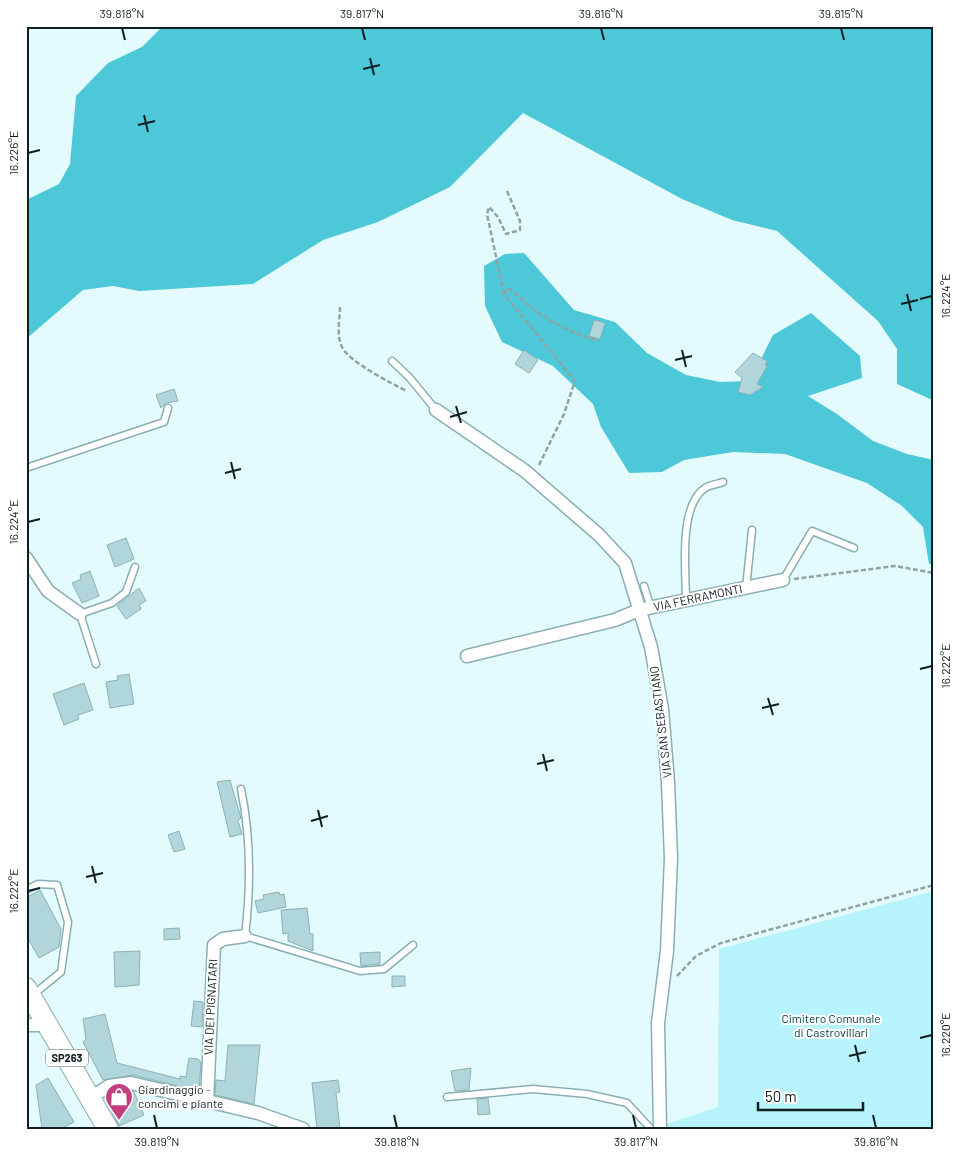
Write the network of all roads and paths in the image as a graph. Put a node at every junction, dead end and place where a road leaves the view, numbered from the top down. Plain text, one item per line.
1 (506, 191) dead end
2 (504, 294) junction
3 (340, 307) dead end
4 (600, 341) dead end
5 (392, 362) dead end
6 (411, 394) dead end
7 (168, 408) dead end
8 (436, 410) joint
9 (26, 468) edge
10 (532, 477) junction
11 (723, 482) dead end
12 (752, 530) dead end
13 (854, 548) dead end
14 (26, 558) edge
15 (135, 567) dead end
16 (934, 573) edge
17 (784, 580) junction
18 (644, 586) dead end
19 (746, 588) junction
20 (686, 600) junction
21 (645, 609) junction
22 (80, 614) junction
23 (466, 656) dead end
24 (96, 664) dead end
25 (241, 788) dead end
26 (934, 885) edge
27 (26, 890) edge
28 (245, 936) junction
29 (413, 945) dead end
30 (662, 989) junction
31 (29, 992) edge
32 (26, 1025) edge
33 (47, 1025) junction
34 (447, 1097) dead end
35 (90, 1098) junction
36 (207, 1102) junction
37 (108, 1129) edge
38 (303, 1129) edge
39 (651, 1129) edge
40 (660, 1129) edge

1 - 2 path
2 - 4 path
2 - 10 path
3 - 6 path
5 - 8 lane
7 - 9 lane
8 - 10 street, VIA SAN SEBASTIANO
10 - 21 street, VIA SAN SEBASTIANO
11 - 20 lane
12 - 19 lane
13 - 17 lane
14 - 22 street
15 - 22 lane
16 - 17 path
17 - 19 street, VIA FERRAMONTI
18 - 21 lane
19 - 20 street, VIA FERRAMONTI
20 - 21 street, VIA FERRAMONTI
21 - 23 street, VIA FERRAMONTI
21 - 30 street, VIA SAN SEBASTIANO
22 - 24 lane
25 - 28 lane
26 - 30 path
27 - 31 lane
28 - 29 lane
28 - 36 street, VIA DEI PIGNATARI
30 - 40 street, VIA SAN SEBASTIANO
31 - 33 main road, SP263
32 - 33 street
33 - 35 main road, SP263
34 - 39 lane
35 - 36 street
35 - 37 main road, SP263
36 - 38 street

